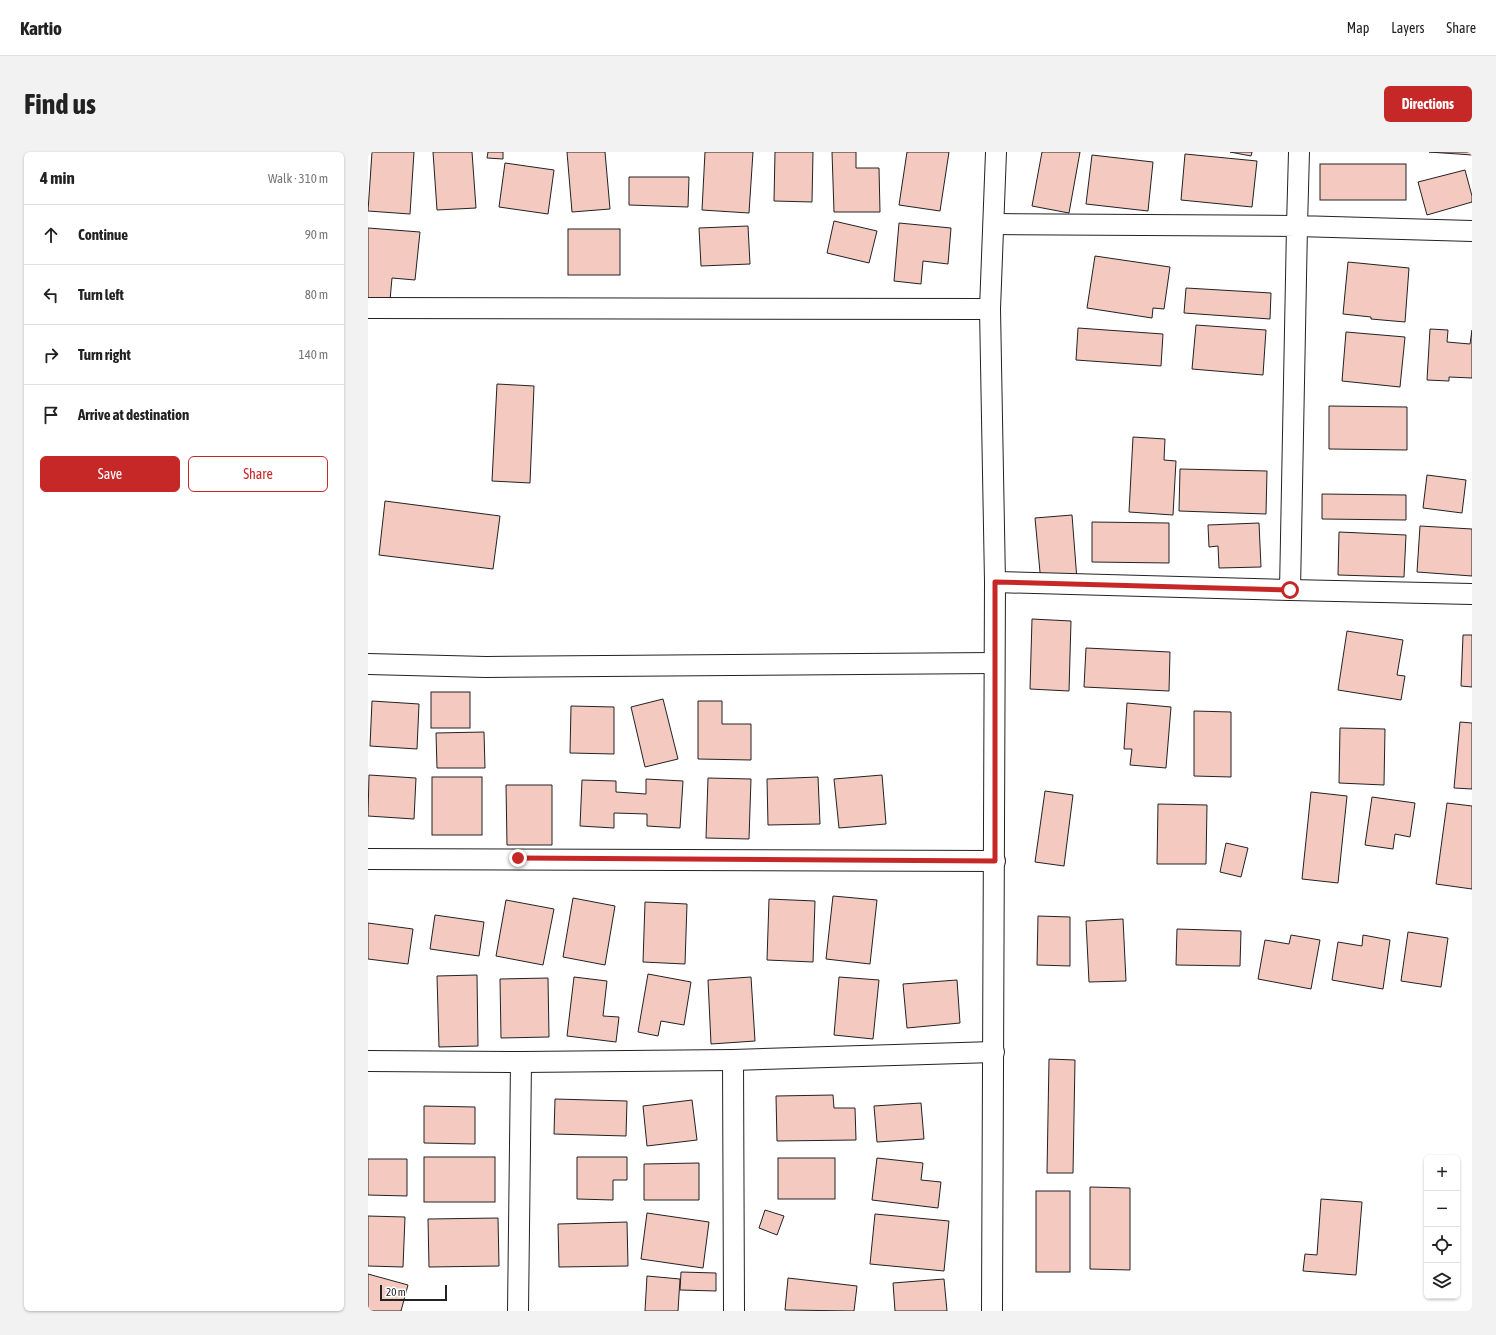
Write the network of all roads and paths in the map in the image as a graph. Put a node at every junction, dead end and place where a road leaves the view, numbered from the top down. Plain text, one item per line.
1 (996, 152) edge
2 (1299, 152) edge
3 (994, 224) junction
4 (1297, 226) junction
5 (1472, 231) edge
6 (368, 308) edge
7 (990, 309) junction
8 (995, 582) junction
9 (1290, 590) junction
10 (1472, 594) edge
11 (994, 663) junction
12 (368, 664) edge
13 (368, 859) edge
14 (995, 861) junction
15 (994, 1052) junction
16 (733, 1060) junction
17 (368, 1061) edge
18 (521, 1062) junction
19 (518, 1311) edge
20 (734, 1311) edge
21 (992, 1311) edge

1 - 3 street
2 - 4 street
3 - 4 street
3 - 7 street
4 - 5 street
4 - 9 street
6 - 7 street
7 - 8 street
8 - 9 street
8 - 11 street
9 - 10 street
11 - 12 street
11 - 14 street
13 - 14 street
14 - 15 street
15 - 16 street
15 - 21 street
16 - 18 street
16 - 20 street
17 - 18 street
18 - 19 street

